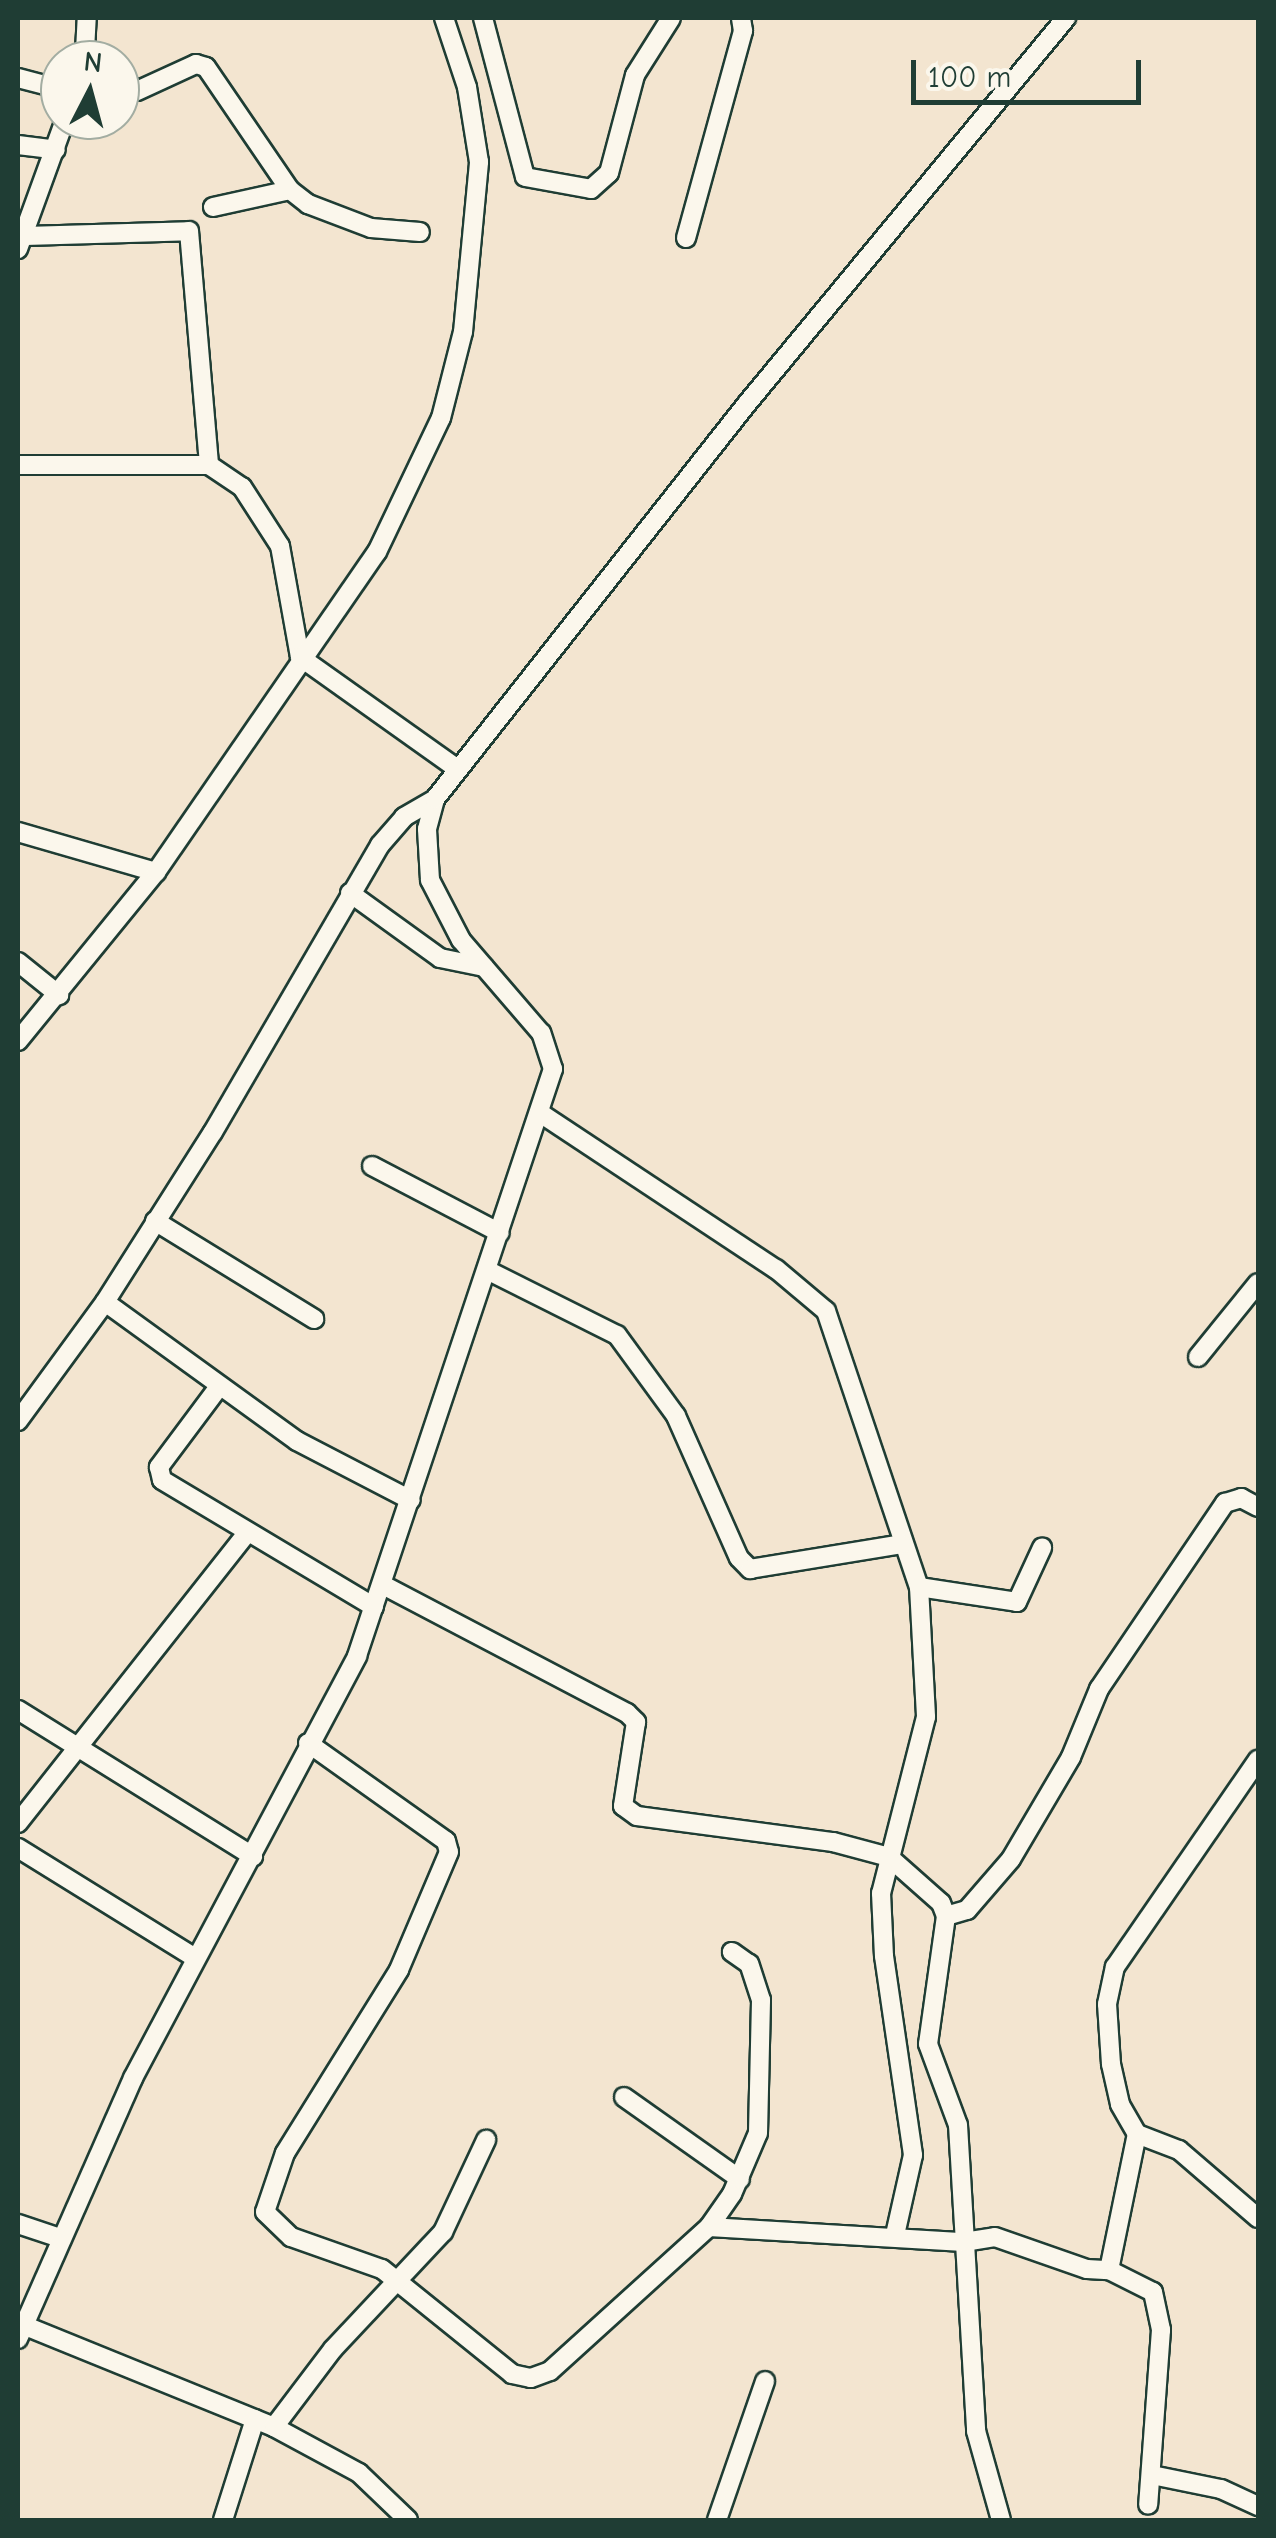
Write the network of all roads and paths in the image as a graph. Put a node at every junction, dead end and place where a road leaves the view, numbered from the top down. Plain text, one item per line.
1 (444, 18) edge
2 (483, 18) edge
3 (671, 18) edge
4 (740, 18) edge
5 (1066, 18) edge
6 (140, 90) edge
7 (59, 140) edge
8 (18, 145) edge
9 (56, 150) junction
10 (290, 190) junction
11 (213, 206) dead end
12 (420, 232) dead end
13 (686, 238) dead end
14 (21, 243) edge
15 (18, 465) edge
16 (209, 465) junction
17 (300, 657) junction
18 (456, 768) junction
19 (435, 799) junction
20 (18, 832) edge
21 (156, 872) junction
22 (350, 893) junction
23 (18, 962) edge
24 (484, 967) junction
25 (59, 996) junction
26 (18, 1042) edge
27 (540, 1113) junction
28 (372, 1166) dead end
29 (155, 1221) junction
30 (500, 1233) junction
31 (487, 1270) junction
32 (1258, 1283) edge
33 (105, 1302) junction
34 (314, 1320) dead end
35 (1198, 1358) dead end
36 (218, 1388) junction
37 (18, 1421) edge
38 (411, 1500) junction
39 (1258, 1507) edge
40 (245, 1536) junction
41 (902, 1544) junction
42 (1042, 1548) dead end
43 (383, 1585) junction
44 (920, 1587) junction
45 (374, 1607) junction
46 (18, 1710) edge
47 (308, 1743) junction
48 (75, 1750) junction
49 (1258, 1760) edge
50 (18, 1823) edge
51 (18, 1848) edge
52 (253, 1856) junction
53 (889, 1857) junction
54 (946, 1916) junction
55 (732, 1952) dead end
56 (194, 1957) junction
57 (624, 2097) dead end
58 (1137, 2134) junction
59 (486, 2140) dead end
60 (740, 2178) junction
61 (1258, 2218) edge
62 (18, 2224) edge
63 (710, 2227) junction
64 (895, 2235) junction
65 (60, 2238) junction
66 (964, 2242) junction
67 (1109, 2270) junction
68 (402, 2283) junction
69 (20, 2332) edge
70 (765, 2381) dead end
71 (256, 2420) junction
72 (274, 2427) junction
73 (1152, 2476) junction
74 (1148, 2504) dead end
75 (1258, 2506) edge
76 (222, 2520) edge
77 (408, 2520) edge
78 (717, 2520) edge
79 (1001, 2520) edge

1 - 17 street
2 - 3 street
4 - 13 street
5 - 18 street
6 - 10 street
7 - 9 street
8 - 9 street
9 - 14 street
10 - 11 street
10 - 12 street
14 - 16 street
15 - 16 street
16 - 17 street
17 - 18 street
17 - 21 street
18 - 19 street
19 - 22 street
19 - 24 street
20 - 21 street
21 - 25 street
22 - 24 street
22 - 29 street
23 - 25 street
24 - 27 street
25 - 26 street
27 - 30 street
27 - 41 street
28 - 30 street
29 - 33 street
29 - 34 street
30 - 31 street
31 - 38 street
31 - 41 street
32 - 35 street
33 - 36 street
33 - 37 street
36 - 38 street
36 - 40 street
38 - 43 street
39 - 54 street
40 - 45 street
40 - 48 street
41 - 44 street
42 - 44 street
43 - 45 street
43 - 53 street
44 - 53 street
45 - 47 street
46 - 48 street
47 - 52 street
47 - 68 street
48 - 50 street
48 - 52 street
49 - 58 street
51 - 56 street
52 - 56 street
53 - 54 street
53 - 64 street
54 - 66 street
55 - 60 street
56 - 65 street
57 - 60 street
58 - 61 street
58 - 67 street
59 - 68 street
60 - 63 street
62 - 65 street
63 - 64 street
63 - 68 street
64 - 66 street
65 - 69 street
66 - 67 street
66 - 79 street
67 - 73 street
68 - 72 street
69 - 71 street
70 - 78 street
71 - 72 street
71 - 76 street
72 - 77 street
73 - 74 street
73 - 75 street

